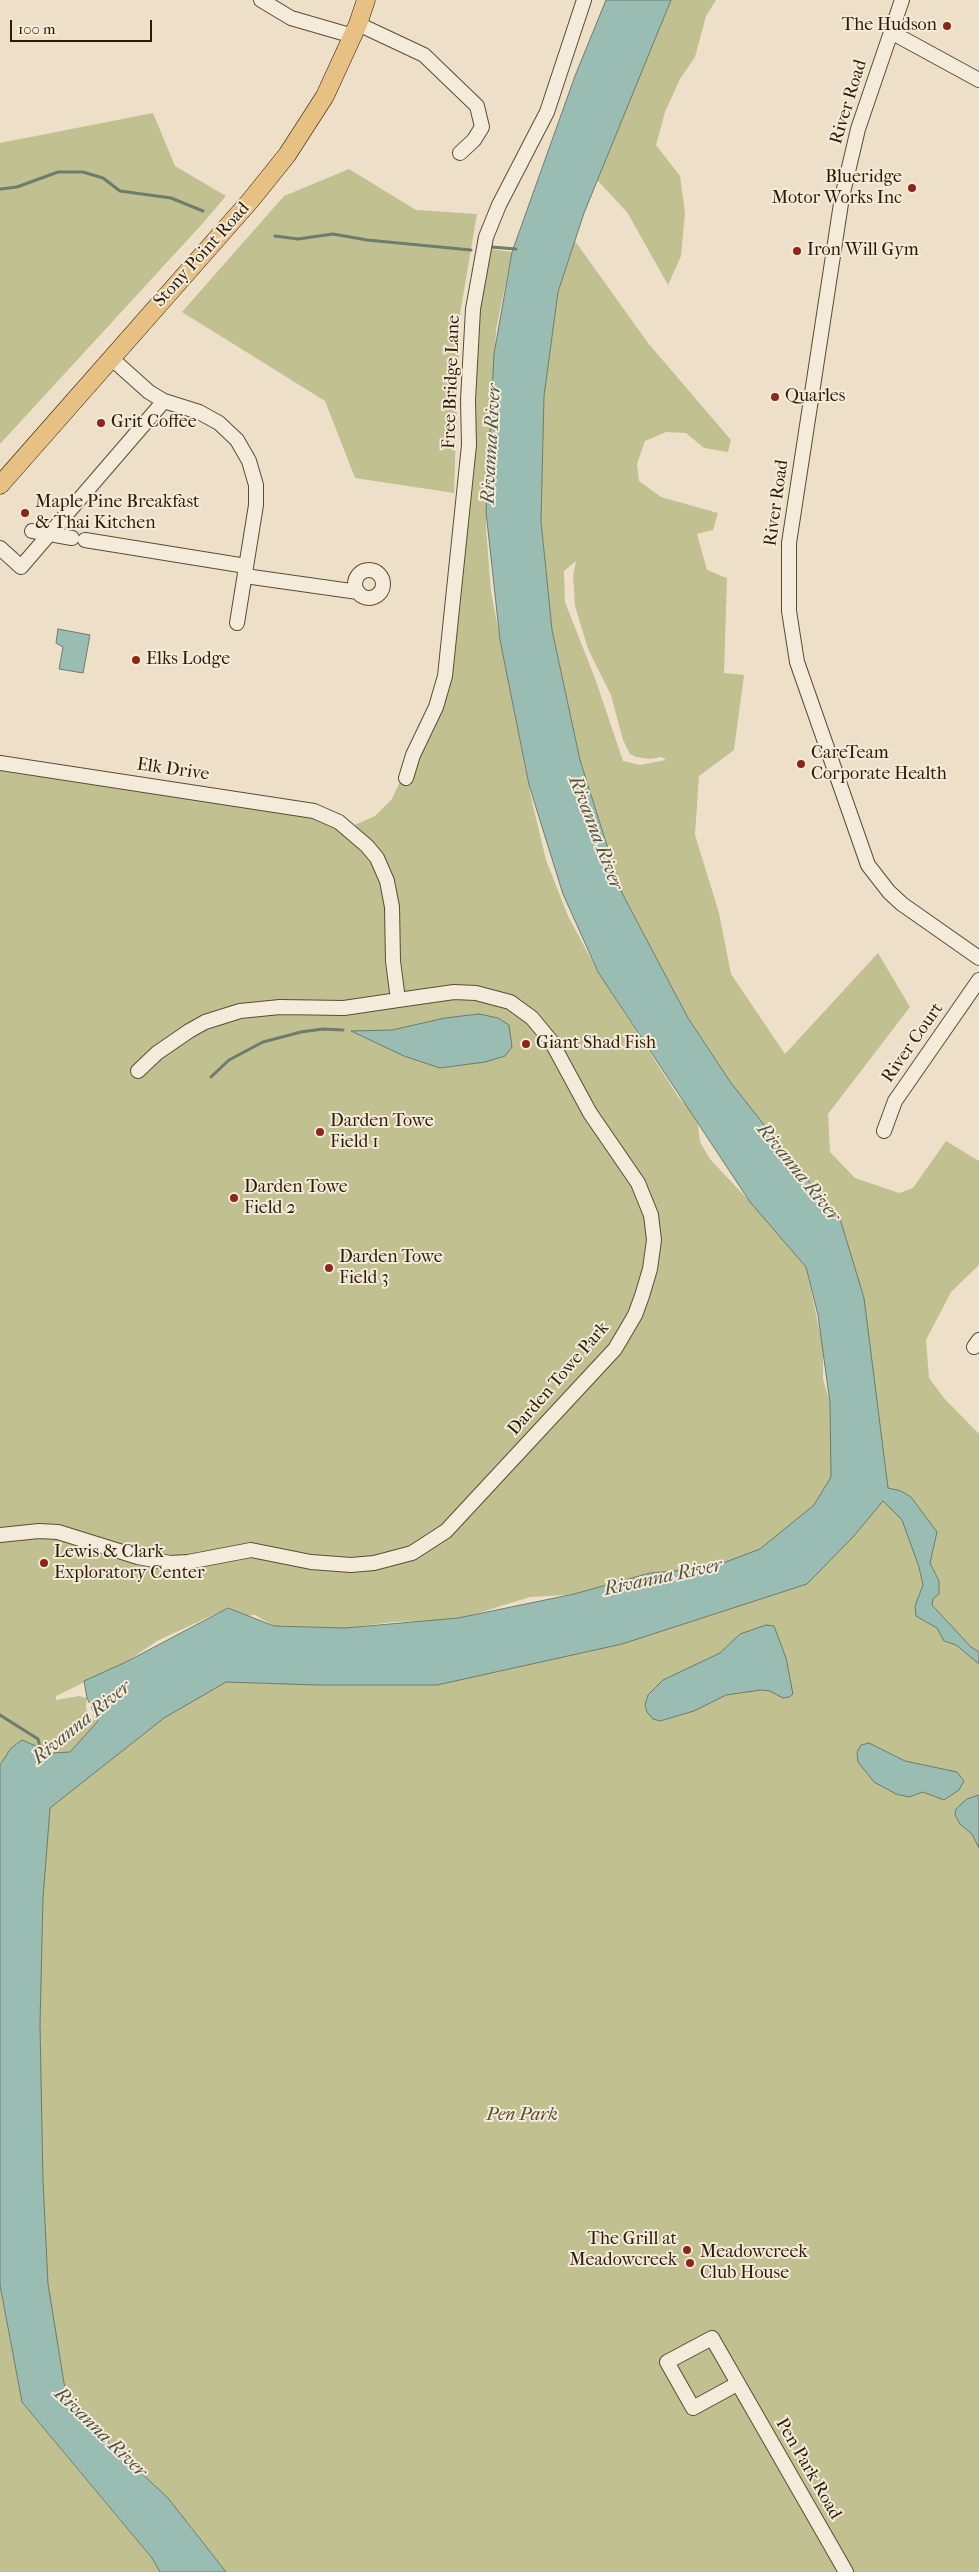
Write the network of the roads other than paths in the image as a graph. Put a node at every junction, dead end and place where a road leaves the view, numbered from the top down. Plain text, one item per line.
1 (261, 0) edge
2 (366, 0) edge
3 (584, 0) edge
4 (902, 0) edge
5 (355, 30) junction
6 (891, 32) junction
7 (979, 80) edge
8 (460, 153) dead end
9 (111, 358) junction
10 (164, 401) junction
11 (0, 485) edge
12 (43, 533) dead end
13 (0, 548) edge
14 (245, 571) junction
15 (358, 592) dead end
16 (237, 623) dead end
17 (0, 763) edge
18 (406, 778) dead end
19 (979, 958) edge
20 (979, 980) edge
21 (398, 1000) junction
22 (138, 1071) dead end
23 (884, 1131) dead end
24 (0, 1535) edge
25 (737, 2384) junction
26 (846, 2572) edge

1 - 5 street
2 - 5 main road, Stony Point Road
3 - 18 street, Free Bridge Lane
4 - 6 street, River Road
5 - 8 street
5 - 9 main road, Stony Point Road
6 - 7 street
6 - 19 street, River Road
9 - 10 street
9 - 11 main road, Stony Point Road
10 - 13 street
10 - 14 street
12 - 14 street
14 - 15 street
14 - 16 street
17 - 21 street, Elk Drive
20 - 23 street, River Court
21 - 22 street, Darden Towe Park
21 - 24 street, Darden Towe Park
25 - 25 street, Pen Park Road
25 - 26 street, Pen Park Road

